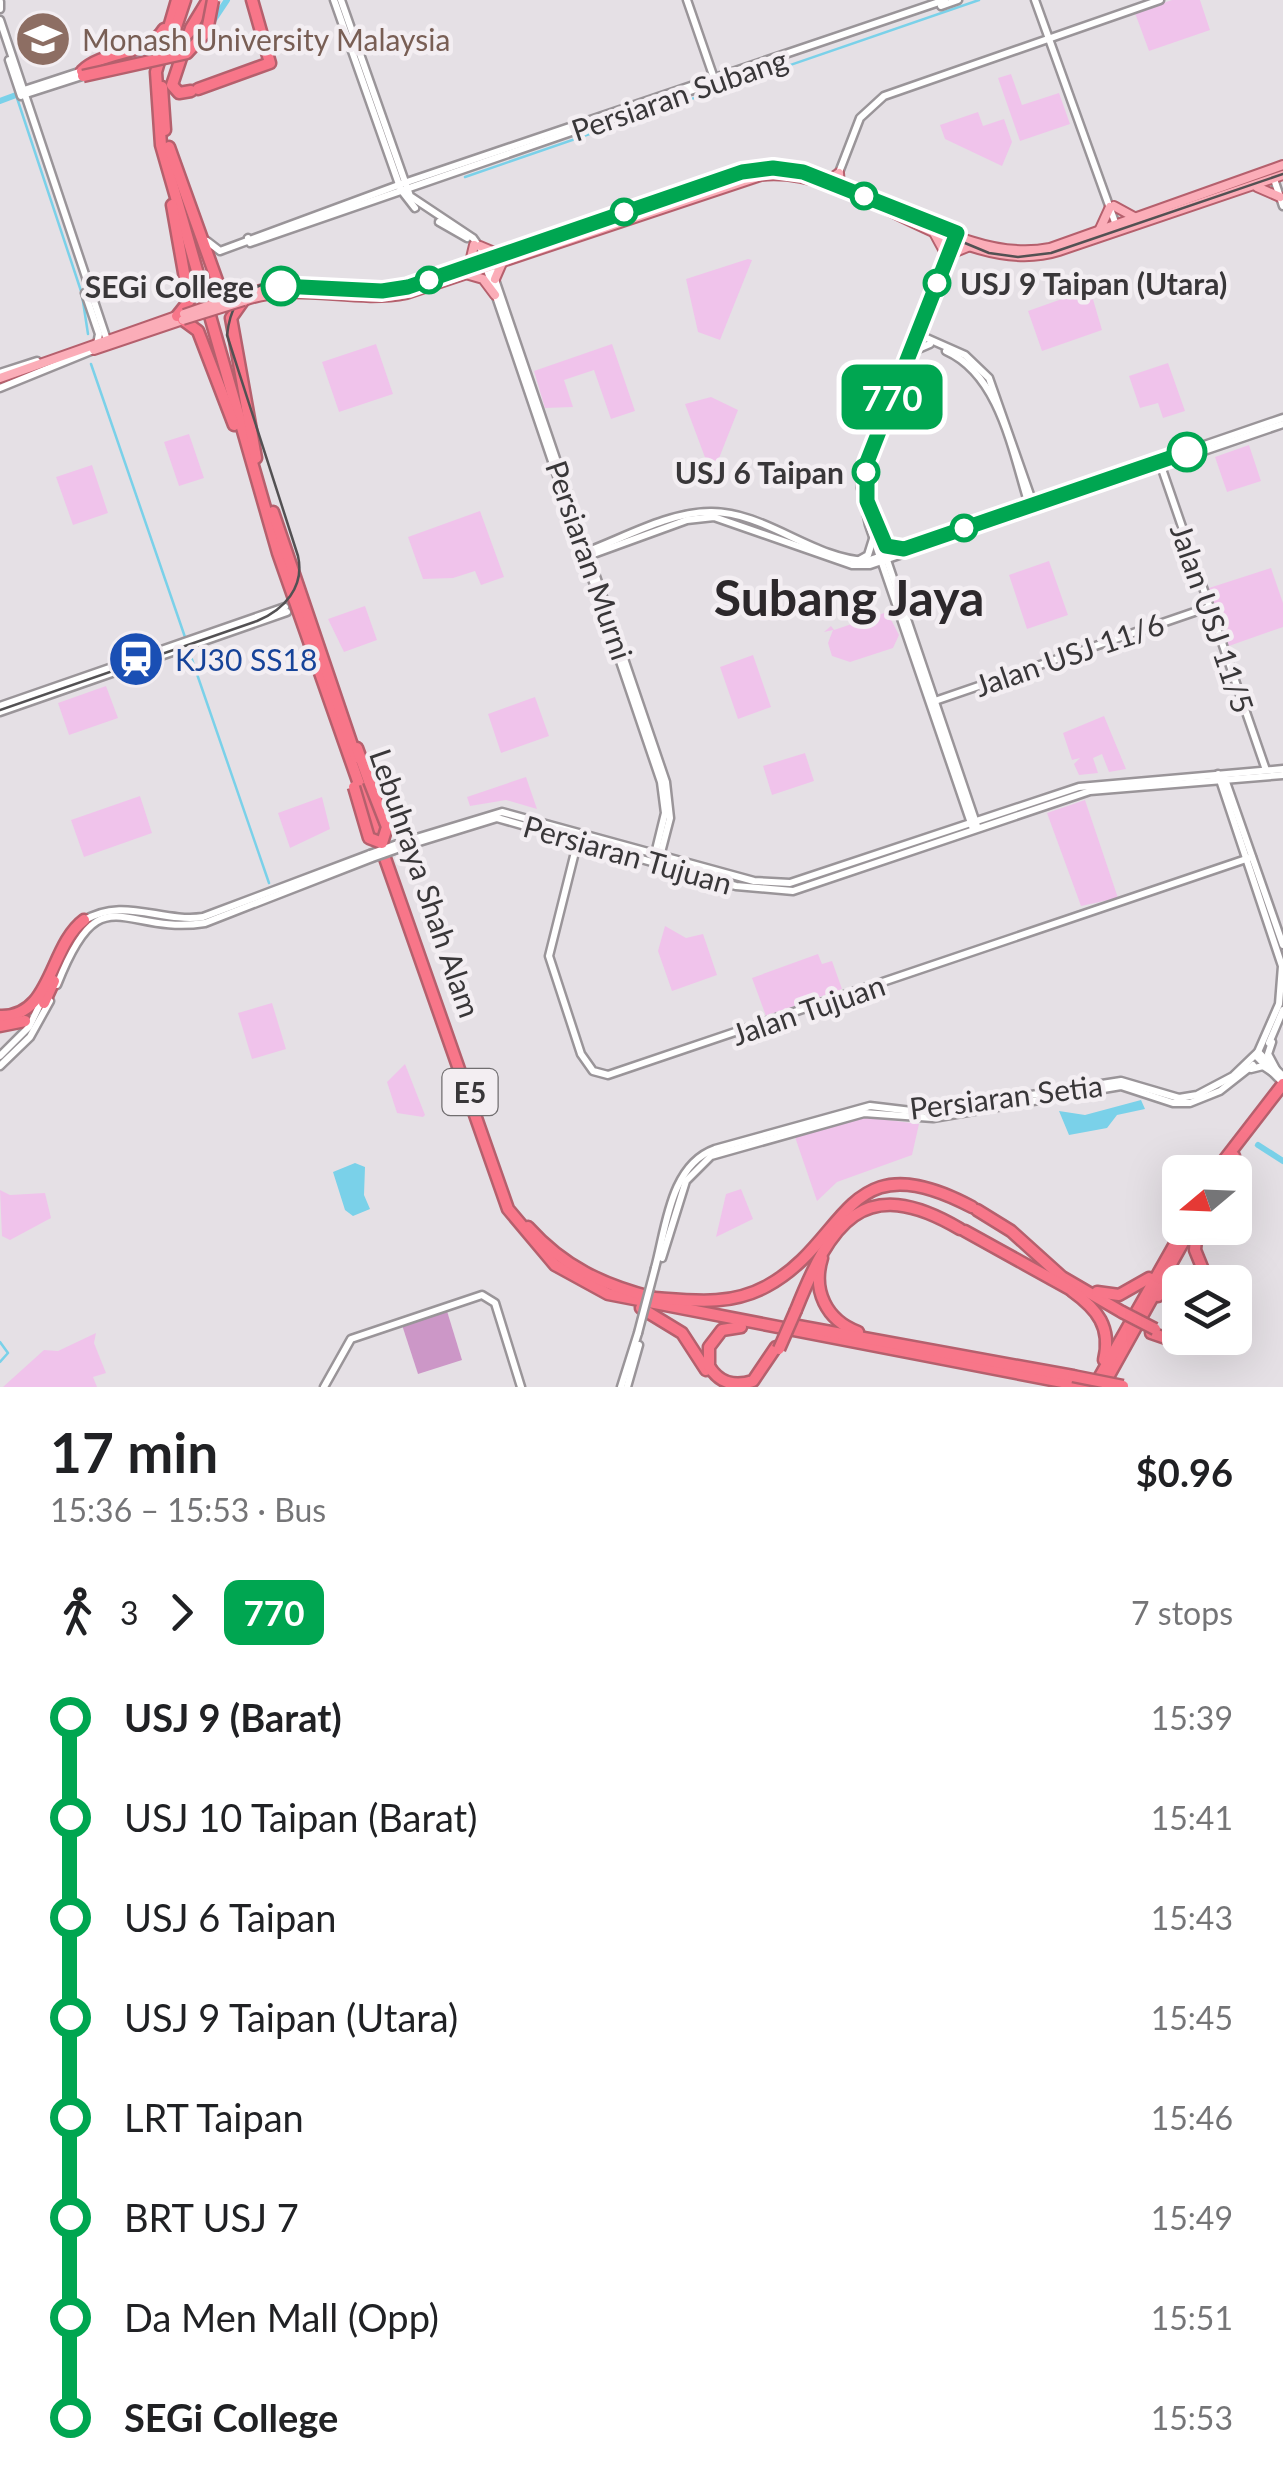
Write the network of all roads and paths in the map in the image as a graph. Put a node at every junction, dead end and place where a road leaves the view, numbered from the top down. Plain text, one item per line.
1 (177, 0) edge
2 (185, 0) edge
3 (338, 0) edge
4 (688, 0) edge
5 (946, 0) edge
6 (958, 0) edge
7 (1038, 0) edge
8 (1160, 0) edge
9 (214, 3) edge
10 (253, 4) edge
11 (0, 20) edge
12 (1048, 26) junction
13 (1066, 32) junction
14 (0, 33) edge
15 (167, 33) junction
16 (1053, 37) junction
17 (1041, 41) junction
18 (1058, 50) junction
19 (80, 67) junction
20 (60, 78) junction
21 (714, 80) junction
22 (24, 92) junction
23 (31, 116) junction
24 (36, 132) junction
25 (165, 146) junction
26 (839, 173) joint
27 (1279, 173) edge
28 (1248, 183) junction
29 (833, 185) junction
30 (405, 187) junction
31 (188, 194) junction
32 (1282, 198) edge
33 (409, 200) junction
34 (1112, 207) junction
35 (1162, 216) junction
36 (1138, 218) junction
37 (1119, 228) junction
38 (932, 230) junction
39 (1099, 232) junction
40 (562, 233) dead end
41 (954, 235) junction
42 (548, 238) dead end
43 (1083, 243) junction
44 (477, 245) junction
45 (974, 246) junction
46 (946, 254) junction
47 (504, 256) junction
48 (487, 263) junction
49 (464, 270) junction
50 (495, 279) junction
51 (496, 296) junction
52 (240, 298) junction
53 (181, 317) junction
54 (923, 318) junction
55 (914, 335) junction
56 (107, 340) junction
57 (931, 342) junction
58 (94, 348) junction
59 (71, 353) junction
60 (909, 354) junction
61 (524, 364) junction
62 (24, 372) junction
63 (522, 376) junction
64 (0, 380) edge
65 (1283, 421) edge
66 (1269, 426) junction
67 (256, 462) junction
68 (1161, 466) junction
69 (1019, 468) junction
70 (1115, 480) junction
71 (1026, 489) junction
72 (1050, 500) junction
73 (1033, 509) junction
74 (1012, 513) junction
75 (976, 527) junction
76 (580, 531) junction
77 (876, 538) junction
78 (604, 548) junction
79 (904, 551) junction
80 (278, 553) junction
81 (585, 554) junction
82 (884, 558) junction
83 (862, 563) junction
84 (596, 577) junction
85 (891, 582) junction
86 (1210, 606) junction
87 (284, 611) dead end
88 (312, 640) junction
89 (932, 701) junction
90 (0, 709) edge
91 (1266, 770) junction
92 (1283, 772) edge
93 (1221, 777) junction
94 (1250, 777) junction
95 (1200, 782) junction
96 (1229, 797) junction
97 (968, 806) junction
98 (996, 816) junction
99 (668, 826) junction
100 (975, 827) junction
101 (946, 833) junction
102 (661, 834) junction
103 (578, 840) junction
104 (403, 845) junction
105 (632, 848) junction
106 (1250, 858) junction
107 (657, 859) junction
108 (677, 860) junction
109 (1261, 889) junction
110 (88, 922) junction
111 (1283, 945) edge
112 (44, 1004) dead end
113 (1282, 1014) edge
114 (0, 1016) edge
115 (25, 1021) dead end
116 (0, 1026) edge
117 (1259, 1055) junction
118 (1, 1058) edge
119 (1274, 1071) junction
120 (1282, 1086) edge
121 (1220, 1090) junction
122 (909, 1115) junction
123 (1229, 1155) edge
124 (1235, 1155) edge
125 (823, 1238) junction
126 (1176, 1245) edge
127 (1182, 1245) edge
128 (1164, 1259) junction
129 (657, 1268) junction
130 (1071, 1286) junction
131 (608, 1294) junction
132 (1162, 1294) edge
133 (654, 1298) junction
134 (1144, 1313) junction
135 (762, 1326) junction
136 (1153, 1331) junction
137 (1162, 1333) edge
138 (1162, 1335) edge
139 (898, 1343) junction
140 (778, 1348) junction
141 (1073, 1380) junction
142 (1102, 1381) edge
143 (625, 1386) edge
144 (1126, 1386) edge
145 (324, 1387) edge
146 (521, 1387) edge
147 (724, 1387) edge
148 (751, 1387) edge
149 (1091, 1387) edge

1 - 15 highway
2 - 15 highway, Lebuhraya Shah Alam / E5
3 - 30 main road
3 - 30 main road
4 - 21 main road
5 - 21 main road, Persiaran Subang
6 - 21 main road, Persiaran Subang
7 - 12 main road
8 - 13 main road
9 - 10 highway
9 - 19 highway, bridge
11 - 22 main road
12 - 13 main road
12 - 16 main road
12 - 17 main road
13 - 16 main road
13 - 18 main road
14 - 22 main road
15 - 19 highway
15 - 25 highway, Lebuhraya Shah Alam / E5
16 - 17 main road
16 - 18 main road
17 - 18 main road
17 - 26 main road
18 - 34 main road
18 - 34 main road
19 - 20 main road
19 - 20 main road
19 - 22 main road
20 - 22 main road
21 - 30 main road, Persiaran Subang
22 - 23 main road
22 - 58 main road
23 - 24 main road
23 - 24 main road
24 - 56 main road
25 - 31 highway
25 - 53 highway
25 - 67 highway, Lebuhraya Shah Alam / E5
25 - 80 highway, Lebuhraya Shah Alam / E5
26 - 29 main road
27 - 28 main road
27 - 28 main road
27 - 32 main road
28 - 32 main road
28 - 35 main road
28 - 36 main road
29 - 38 main road
29 - 40 main road
29 - 41 main road
29 - 47 main road
30 - 31 main road, Persiaran Subang
30 - 33 main road
30 - 33 main road
31 - 52 highway
33 - 44 main road
34 - 36 main road
34 - 37 main road
34 - 39 main road
35 - 37 main road
35 - 43 main road
36 - 37 main road
37 - 39 main road
37 - 43 main road
38 - 41 main road
38 - 46 main road
39 - 41 main road
41 - 45 main road
41 - 46 main road
42 - 47 main road
43 - 45 main road
44 - 47 main road
44 - 48 main road
44 - 49 main road
45 - 46 main road
46 - 54 main road
46 - 55 main road
47 - 48 main road
47 - 50 main road
48 - 49 main road
48 - 50 main road, Persiaran Murni
48 - 51 main road, Persiaran Murni
49 - 51 main road
49 - 52 main road
50 - 61 main road, Persiaran Murni
51 - 63 main road, Persiaran Murni
52 - 53 main road, bridge
52 - 67 highway
53 - 56 main road
53 - 58 main road
53 - 80 highway
54 - 55 main road
54 - 57 main road
55 - 57 main road
55 - 60 main road
55 - 77 main road
56 - 58 main road
57 - 60 main road
57 - 69 main road
57 - 69 main road
58 - 59 main road
58 - 62 main road
58 - 64 main road
59 - 62 main road
59 - 64 main road
60 - 77 main road
61 - 63 main road
61 - 76 main road, Persiaran Murni
62 - 64 main road
63 - 81 main road, Persiaran Murni
65 - 66 main road
66 - 68 main road
66 - 70 main road
67 - 88 highway, Lebuhraya Shah Alam / E5
68 - 70 main road
68 - 86 main road, Jalan USJ 11/5
69 - 71 main road
70 - 72 main road
70 - 73 main road
71 - 72 main road
71 - 73 main road
71 - 74 main road
72 - 73 main road
73 - 74 main road
73 - 75 main road
74 - 75 main road
75 - 79 main road
76 - 78 main road
76 - 81 main road, Persiaran Murni
77 - 79 main road
77 - 82 main road
77 - 83 main road
78 - 81 main road
78 - 83 main road
78 - 84 main road
79 - 82 main road
79 - 85 main road
80 - 88 highway, Lebuhraya Shah Alam / E5
81 - 84 main road, Persiaran Murni
81 - 102 main road, Persiaran Murni
82 - 83 main road
82 - 85 main road
83 - 85 main road
84 - 99 main road, Persiaran Murni
85 - 89 main road
86 - 89 main road, Jalan USJ 11/6
86 - 91 main road, Jalan USJ 11/5
87 - 90 main road
88 - 88 highway, bridge
88 - 131 highway, Lebuhraya Shah Alam / E5
88 - 133 highway, Lebuhraya Shah Alam / E5
89 - 97 main road
91 - 92 main road, Persiaran Tujuan
91 - 93 main road, Persiaran Tujuan
92 - 94 main road, Persiaran Tujuan
93 - 94 main road, Persiaran Tujuan
93 - 95 main road, Persiaran Tujuan
93 - 96 main road, Persiaran Setia
93 - 98 main road, Persiaran Tujuan
94 - 96 main road
95 - 96 main road
95 - 100 main road, Persiaran Tujuan
96 - 106 main road, Persiaran Setia
97 - 98 main road
97 - 100 main road
97 - 101 main road
98 - 100 main road, Persiaran Tujuan
99 - 107 main road, Persiaran Murni
99 - 108 main road
100 - 101 main road, Persiaran Tujuan
100 - 107 main road, Persiaran Tujuan
101 - 108 main road, Persiaran Tujuan
102 - 105 main road
102 - 107 main road, Persiaran Murni
103 - 104 main road, Persiaran Tujuan
103 - 106 main road, Jalan Tujuan
103 - 107 main road, Persiaran Tujuan
104 - 105 main road, Persiaran Tujuan
104 - 110 main road, Persiaran Tujuan, bridge
105 - 107 main road, Persiaran Tujuan
106 - 109 main road, Persiaran Setia
107 - 108 main road, Persiaran Tujuan
109 - 111 main road, Persiaran Setia
109 - 117 main road, Persiaran Setia
110 - 112 highway
110 - 114 highway
110 - 118 main road
110 - 118 main road
113 - 117 main road, Persiaran Setia
113 - 119 main road
115 - 116 highway
117 - 119 main road
117 - 121 main road, Persiaran Setia
117 - 122 main road, Persiaran Setia
119 - 120 main road
119 - 121 main road
120 - 123 highway
120 - 124 highway
121 - 122 main road, Persiaran Setia
122 - 129 main road, Persiaran Setia
122 - 129 main road, Persiaran Setia
125 - 130 highway
125 - 130 highway
125 - 133 highway
125 - 139 highway
125 - 140 highway, bridge
126 - 128 highway
127 - 134 highway
128 - 130 highway
128 - 142 highway
129 - 143 main road, bridge
130 - 136 highway, bridge
130 - 142 highway
131 - 135 highway, Lebuhraya Shah Alam / E5
131 - 147 highway
132 - 134 highway
133 - 139 highway, Lebuhraya Shah Alam / E5
134 - 142 highway
135 - 140 highway
135 - 141 highway, Lebuhraya Shah Alam / E5
136 - 137 highway
136 - 138 highway
139 - 141 highway, Lebuhraya Shah Alam / E5
140 - 148 highway
141 - 144 highway, Lebuhraya Shah Alam / E5, bridge
141 - 149 highway, Lebuhraya Shah Alam / E5
142 - 149 highway
145 - 146 main road

